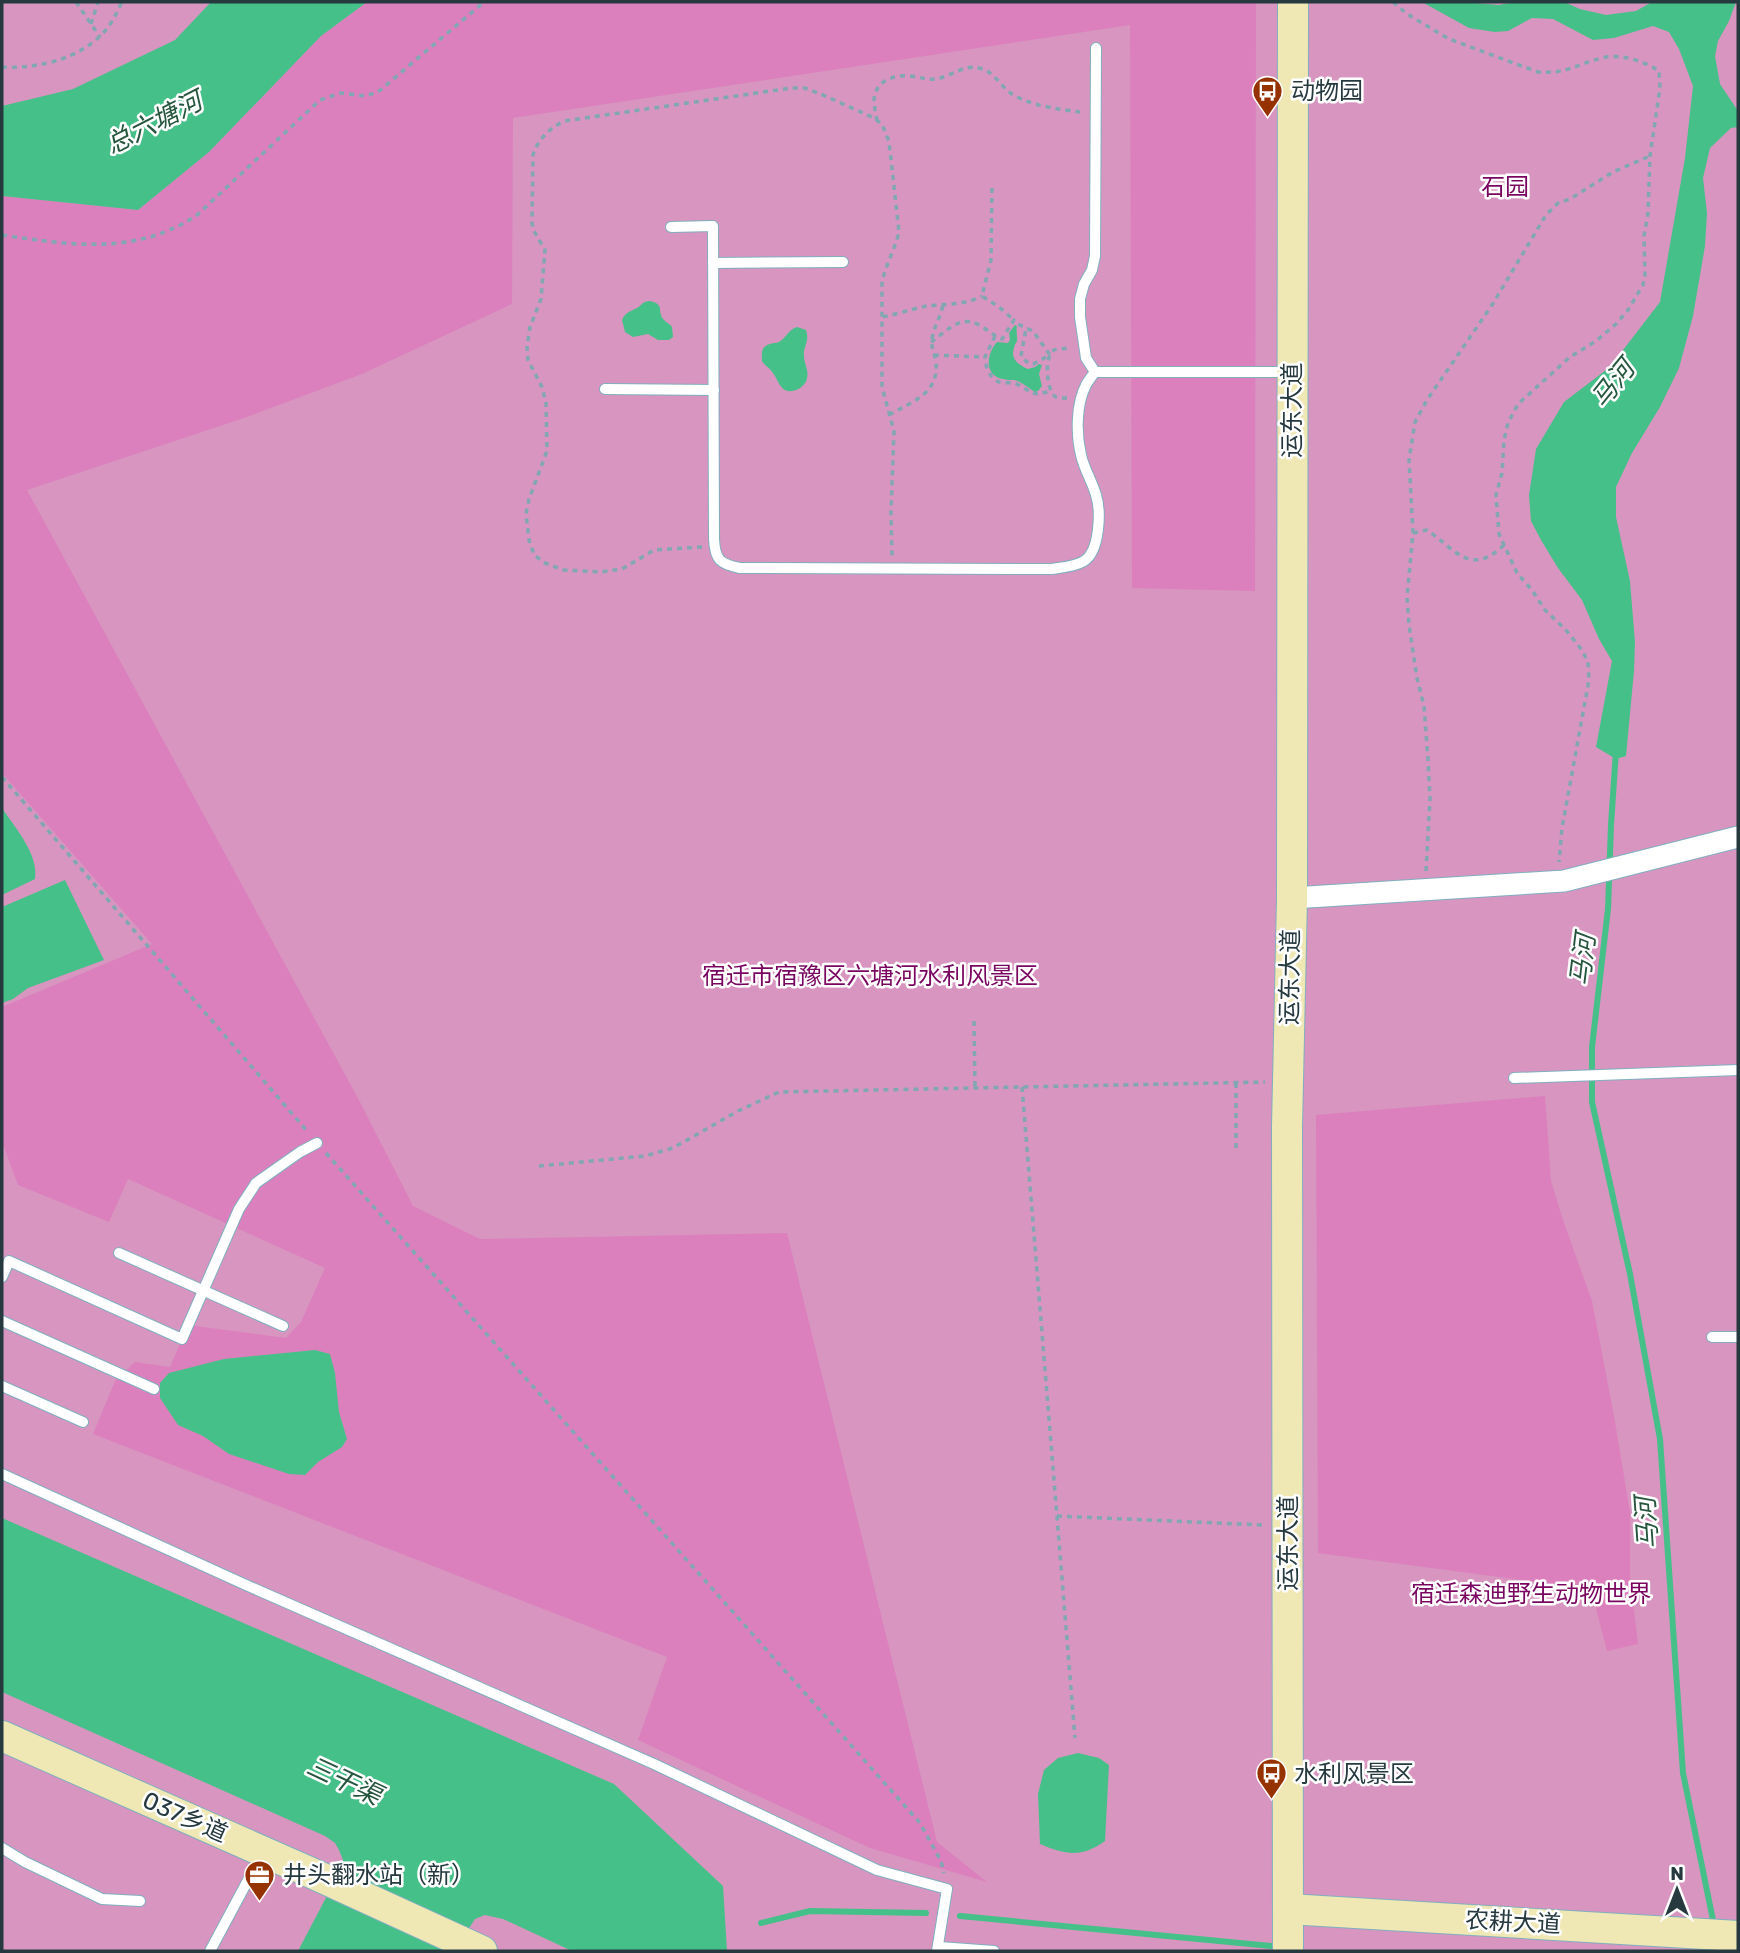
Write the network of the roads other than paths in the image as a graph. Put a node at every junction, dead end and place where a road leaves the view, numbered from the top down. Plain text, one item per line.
1 (1293, 2) edge
2 (1096, 48) dead end
3 (671, 227) dead end
4 (843, 262) dead end
5 (713, 263) junction
6 (1095, 372) junction
7 (1293, 372) junction
8 (605, 389) dead end
9 (713, 390) junction
10 (1738, 837) edge
11 (1292, 898) junction
12 (1738, 1070) edge
13 (1514, 1078) dead end
14 (317, 1143) road end
15 (119, 1253) dead end
16 (2, 1277) edge
17 (203, 1290) junction
18 (2, 1321) edge
19 (283, 1326) dead end
20 (1712, 1337) dead end
21 (1738, 1337) edge
22 (2, 1386) edge
23 (154, 1389) dead end
24 (83, 1422) dead end
25 (2, 1474) edge
26 (2, 1736) edge
27 (2, 1848) edge
28 (264, 1852) junction
29 (140, 1901) dead end
30 (1288, 1909) junction
31 (1738, 1936) edge
32 (938, 1949) edge
33 (210, 1951) edge
34 (482, 1951) edge
35 (994, 1951) edge
36 (1288, 1951) edge

1 - 7 main road, 运东大道
2 - 6 lane
3 - 5 lane
4 - 5 lane
5 - 9 lane
6 - 7 lane
6 - 9 lane
7 - 11 main road, 运东大道
8 - 9 lane
10 - 11 street
11 - 30 main road, 运东大道
12 - 13 lane
14 - 17 lane
15 - 17 lane
16 - 17 lane
17 - 19 lane
18 - 23 lane
20 - 21 lane
22 - 24 lane
25 - 32 lane
26 - 28 main road, 037乡道
27 - 29 lane
28 - 33 lane
28 - 34 main road, 037乡道
30 - 31 main road, 农耕大道
30 - 36 main road, 运东大道
32 - 35 lane

